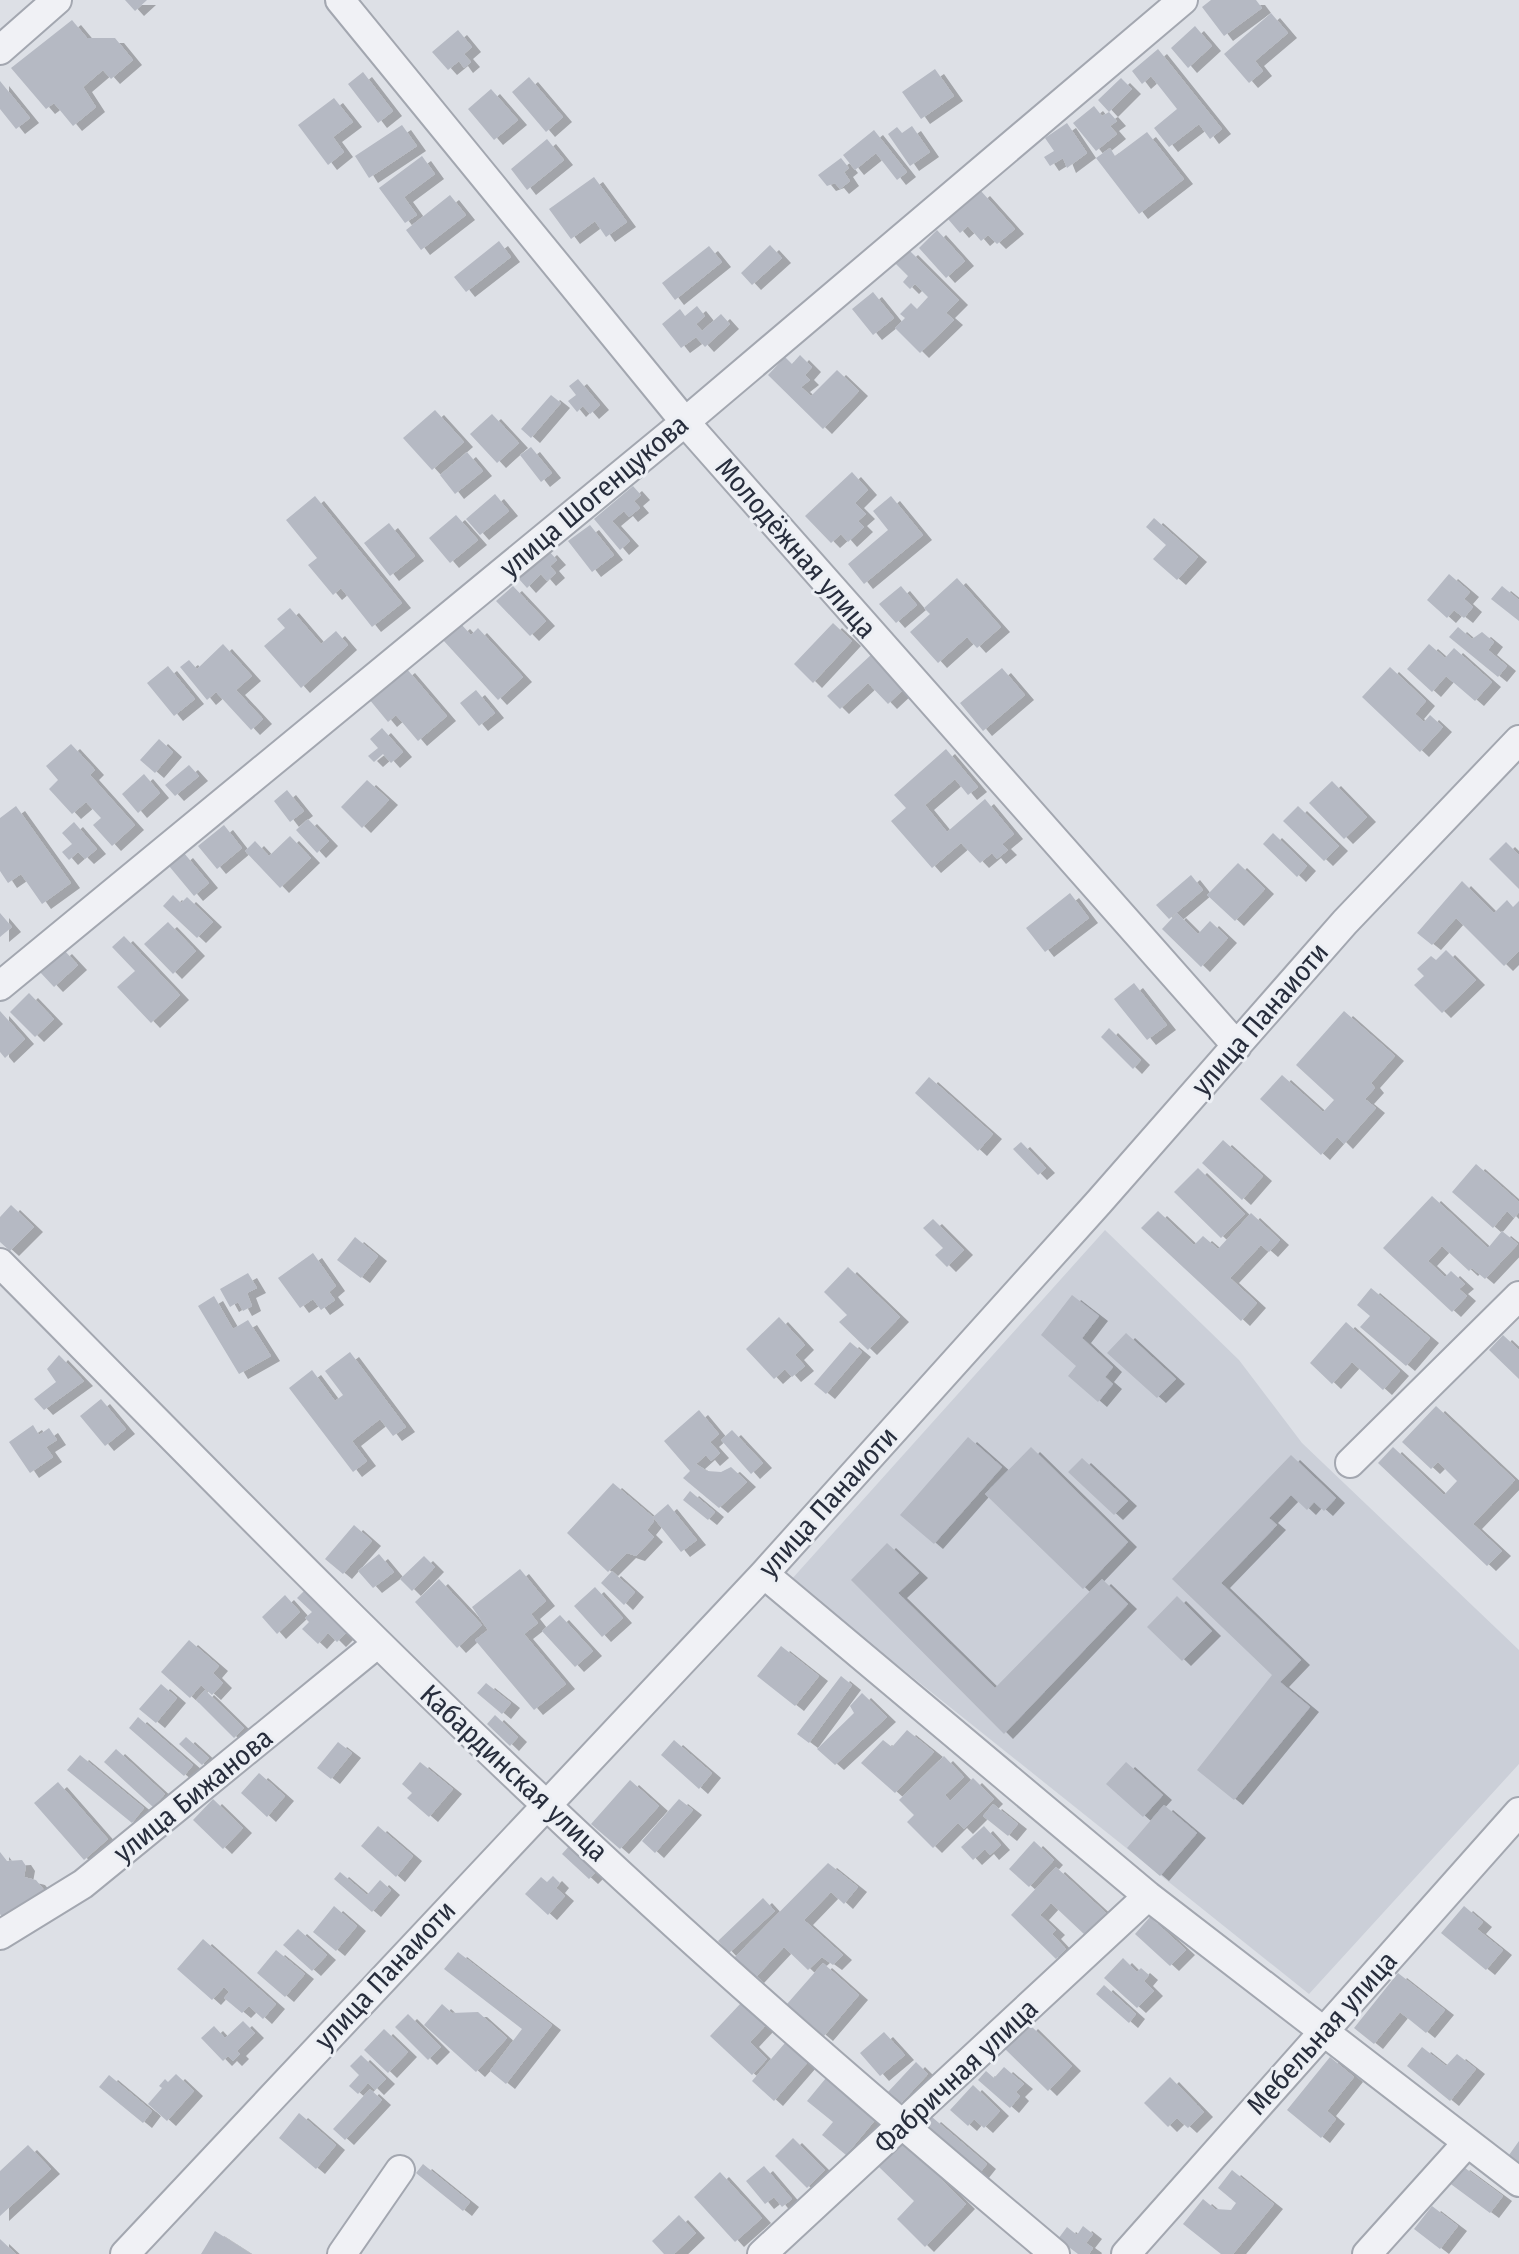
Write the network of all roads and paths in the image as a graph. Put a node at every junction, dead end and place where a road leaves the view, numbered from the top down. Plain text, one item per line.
1 (57, 0) edge
2 (340, 0) edge
3 (1183, 0) edge
4 (0, 50) edge
5 (685, 422) junction
6 (1519, 740) edge
7 (0, 986) edge
8 (1237, 1046) junction
9 (0, 1263) edge
10 (1519, 1296) edge
11 (1350, 1463) dead end
12 (764, 1574) junction
13 (378, 1643) junction
14 (544, 1804) junction
15 (1519, 1812) edge
16 (1148, 1896) junction
17 (0, 1935) edge
18 (1324, 2030) junction
19 (903, 2126) junction
20 (1467, 2143) junction
21 (400, 2170) dead end
22 (1519, 2182) edge
23 (125, 2254) edge
24 (342, 2254) edge
25 (762, 2254) edge
26 (1055, 2254) edge
27 (1126, 2254) edge
28 (1367, 2254) edge

1 - 4 street
2 - 5 street, Молодёжная улица
3 - 5 street, улица Шогенцукова
5 - 7 street, улица Шогенцукова
5 - 8 street, Молодёжная улица
6 - 8 street, улица Панаиоти
8 - 12 street, улица Панаиоти
9 - 13 street, Кабардинская улица
10 - 11 street
12 - 14 street, улица Панаиоти
12 - 16 street
13 - 14 street, Кабардинская улица
13 - 17 street, улица Бижанова
14 - 19 street, Кабардинская улица
14 - 23 street, улица Панаиоти
15 - 18 street, Мебельная улица
16 - 18 street
16 - 19 street, Фабричная улица
18 - 20 street
18 - 27 street, Мебельная улица
19 - 25 street, Фабричная улица
19 - 26 street, Кабардинская улица
20 - 22 street
20 - 28 street
21 - 24 street

